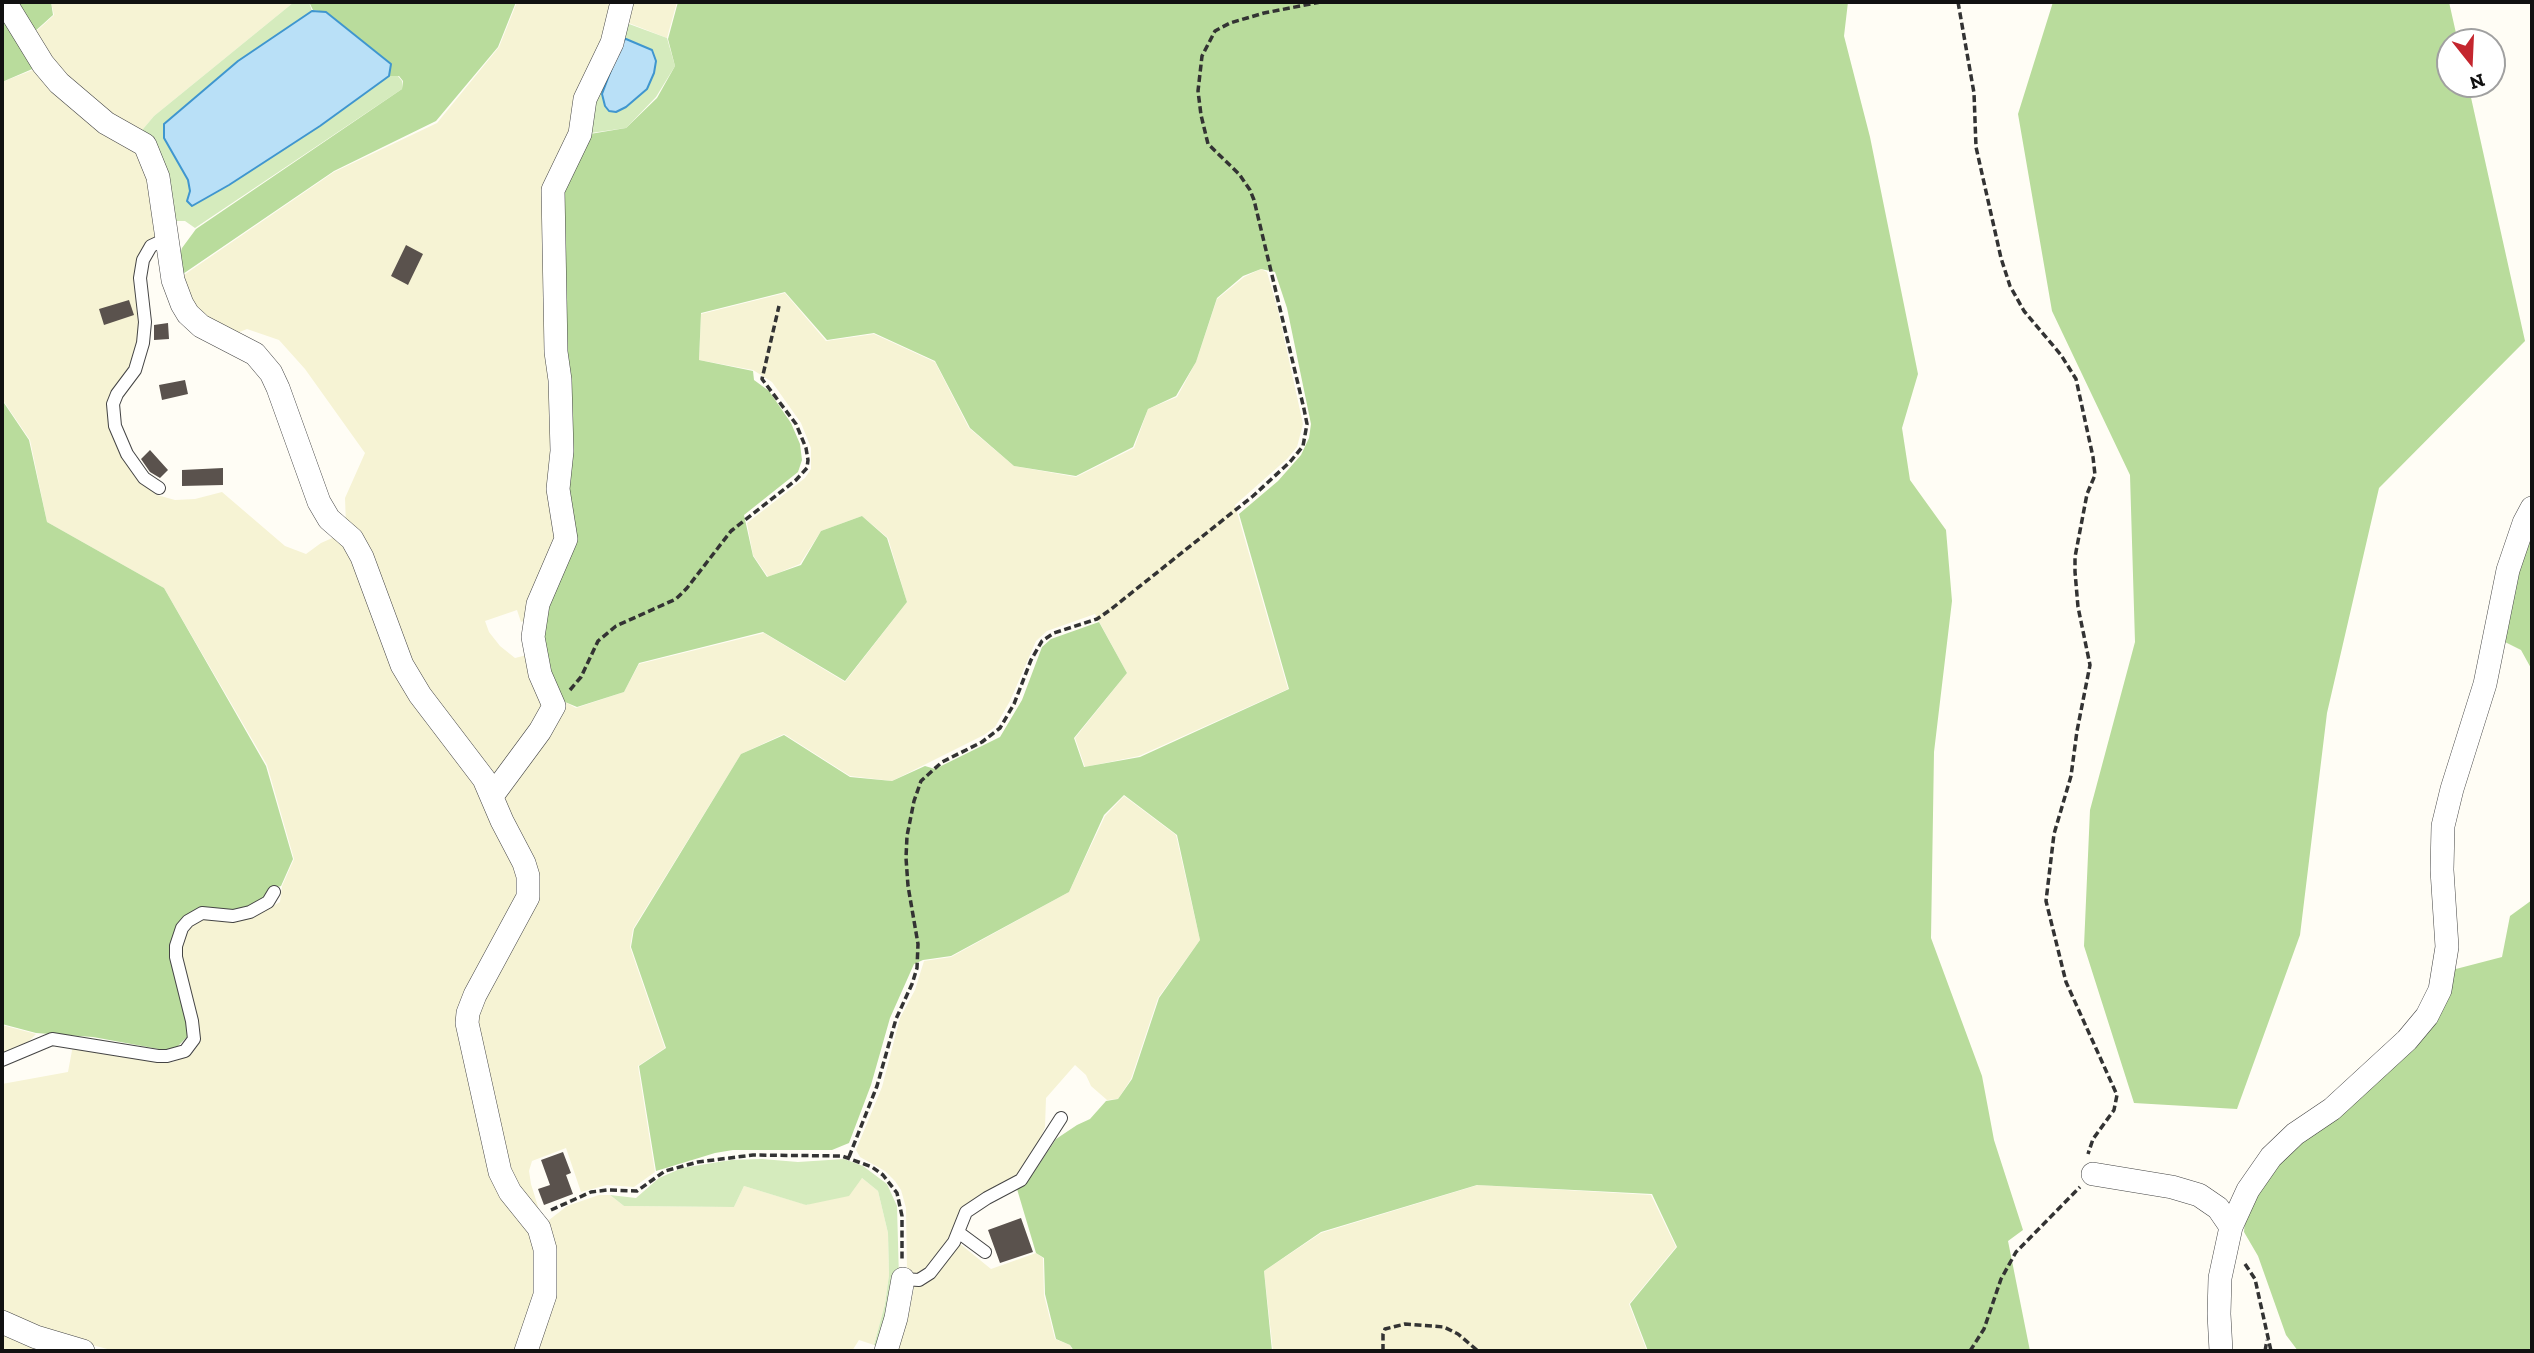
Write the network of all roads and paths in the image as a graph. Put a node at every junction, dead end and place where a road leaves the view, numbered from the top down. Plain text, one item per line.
1 (5, 2) edge
2 (622, 2) edge
3 (1321, 2) edge
4 (1958, 2) edge
5 (168, 238) junction
6 (779, 306) dead end
7 (159, 488) dead end
8 (2532, 508) edge
9 (554, 706) junction
10 (492, 796) junction
11 (274, 892) dead end
12 (2, 1060) edge
13 (1061, 1118) dead end
14 (849, 1157) junction
15 (2093, 1174) junction
16 (534, 1221) junction
17 (958, 1232) junction
18 (2229, 1238) junction
19 (985, 1252) dead end
20 (903, 1279) junction
21 (2, 1322) edge
22 (2267, 1338) junction
23 (82, 1351) edge
24 (526, 1351) edge
25 (886, 1351) edge
26 (1383, 1351) edge
27 (1478, 1351) edge
28 (1970, 1351) edge
29 (2221, 1351) edge
30 (2264, 1351) edge
31 (2270, 1351) edge

1 - 5 street
2 - 9 street
3 - 14 path
4 - 15 path
5 - 7 lane
5 - 10 street
6 - 9 path
8 - 18 street
9 - 10 street
10 - 16 street
11 - 12 lane
13 - 17 lane
14 - 16 path
14 - 20 path
15 - 18 street
15 - 28 path
16 - 24 street
17 - 19 lane
17 - 20 lane
18 - 22 path
18 - 29 street
20 - 25 street
21 - 23 street
22 - 30 path
22 - 31 path
26 - 27 path

